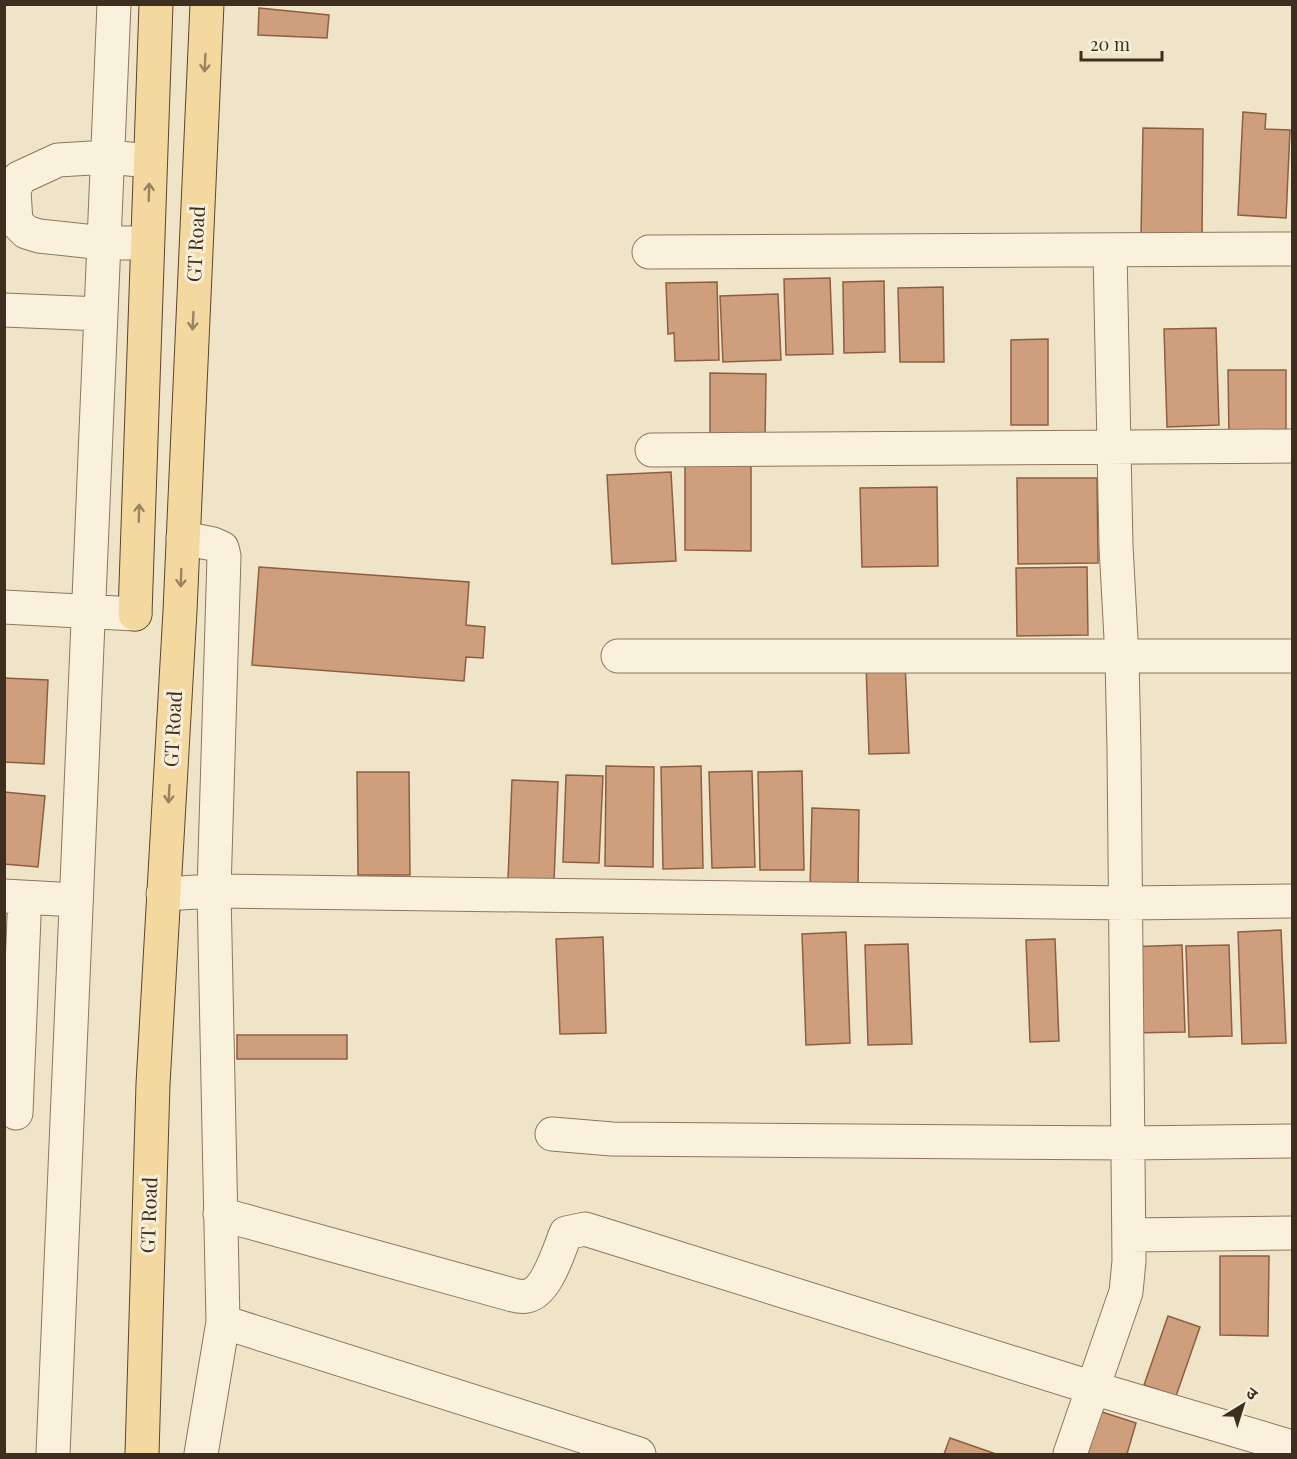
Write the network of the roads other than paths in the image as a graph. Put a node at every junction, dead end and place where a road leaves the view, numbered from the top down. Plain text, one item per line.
1 (114, 4) edge
2 (156, 4) edge
3 (207, 4) edge
4 (108, 157) junction
5 (150, 161) junction
6 (104, 243) junction
7 (147, 243) junction
8 (1293, 249) edge
9 (1110, 251) junction
10 (649, 252) dead end
11 (4, 310) edge
12 (101, 314) junction
13 (1293, 446) edge
14 (1113, 447) junction
15 (652, 450) dead end
16 (183, 538) junction
17 (4, 607) edge
18 (88, 611) junction
19 (135, 614) joint
20 (618, 656) dead end
21 (1293, 656) edge
22 (1122, 657) junction
23 (214, 891) junction
24 (164, 894) junction
25 (1293, 901) edge
26 (1126, 903) junction
27 (76, 909) junction
28 (11, 910) edge
29 (10, 1112) edge
30 (67, 1116) junction
31 (552, 1134) dead end
32 (1293, 1141) edge
33 (1128, 1143) junction
34 (220, 1214) junction
35 (1293, 1233) edge
36 (1129, 1235) junction
37 (223, 1322) junction
38 (1093, 1388) junction
39 (1293, 1447) edge
40 (53, 1455) edge
41 (142, 1455) edge
42 (201, 1455) edge
43 (639, 1455) edge
44 (1070, 1455) edge

1 - 4 street
2 - 5 main road
3 -> 16 main road, GT Road
4 - 5 street
4 - 6 street
4 - 6 street
7 -> 5 main road
6 - 7 street
6 - 12 street
19 -> 7 main road
8 - 9 street
9 - 10 street
9 - 14 street
11 - 12 street
12 - 18 street
13 - 14 street
14 - 15 street
14 - 22 street
16 - 23 street
16 -> 24 main road, GT Road
17 - 18 street
18 - 19 street
18 - 27 street
20 - 22 street
21 - 22 street
22 - 26 street
23 - 24 street
23 - 26 street
23 - 34 street
24 - 41 main road, GT Road
25 - 26 street
26 - 33 street
27 - 28 street
27 - 30 street
28 - 29 street
29 - 30 street
30 - 40 street
31 - 33 street
32 - 33 street
33 - 36 street
34 - 37 street
34 - 38 street
35 - 36 street
36 - 38 street
37 - 42 street
37 - 43 street
38 - 39 street
38 - 44 street

